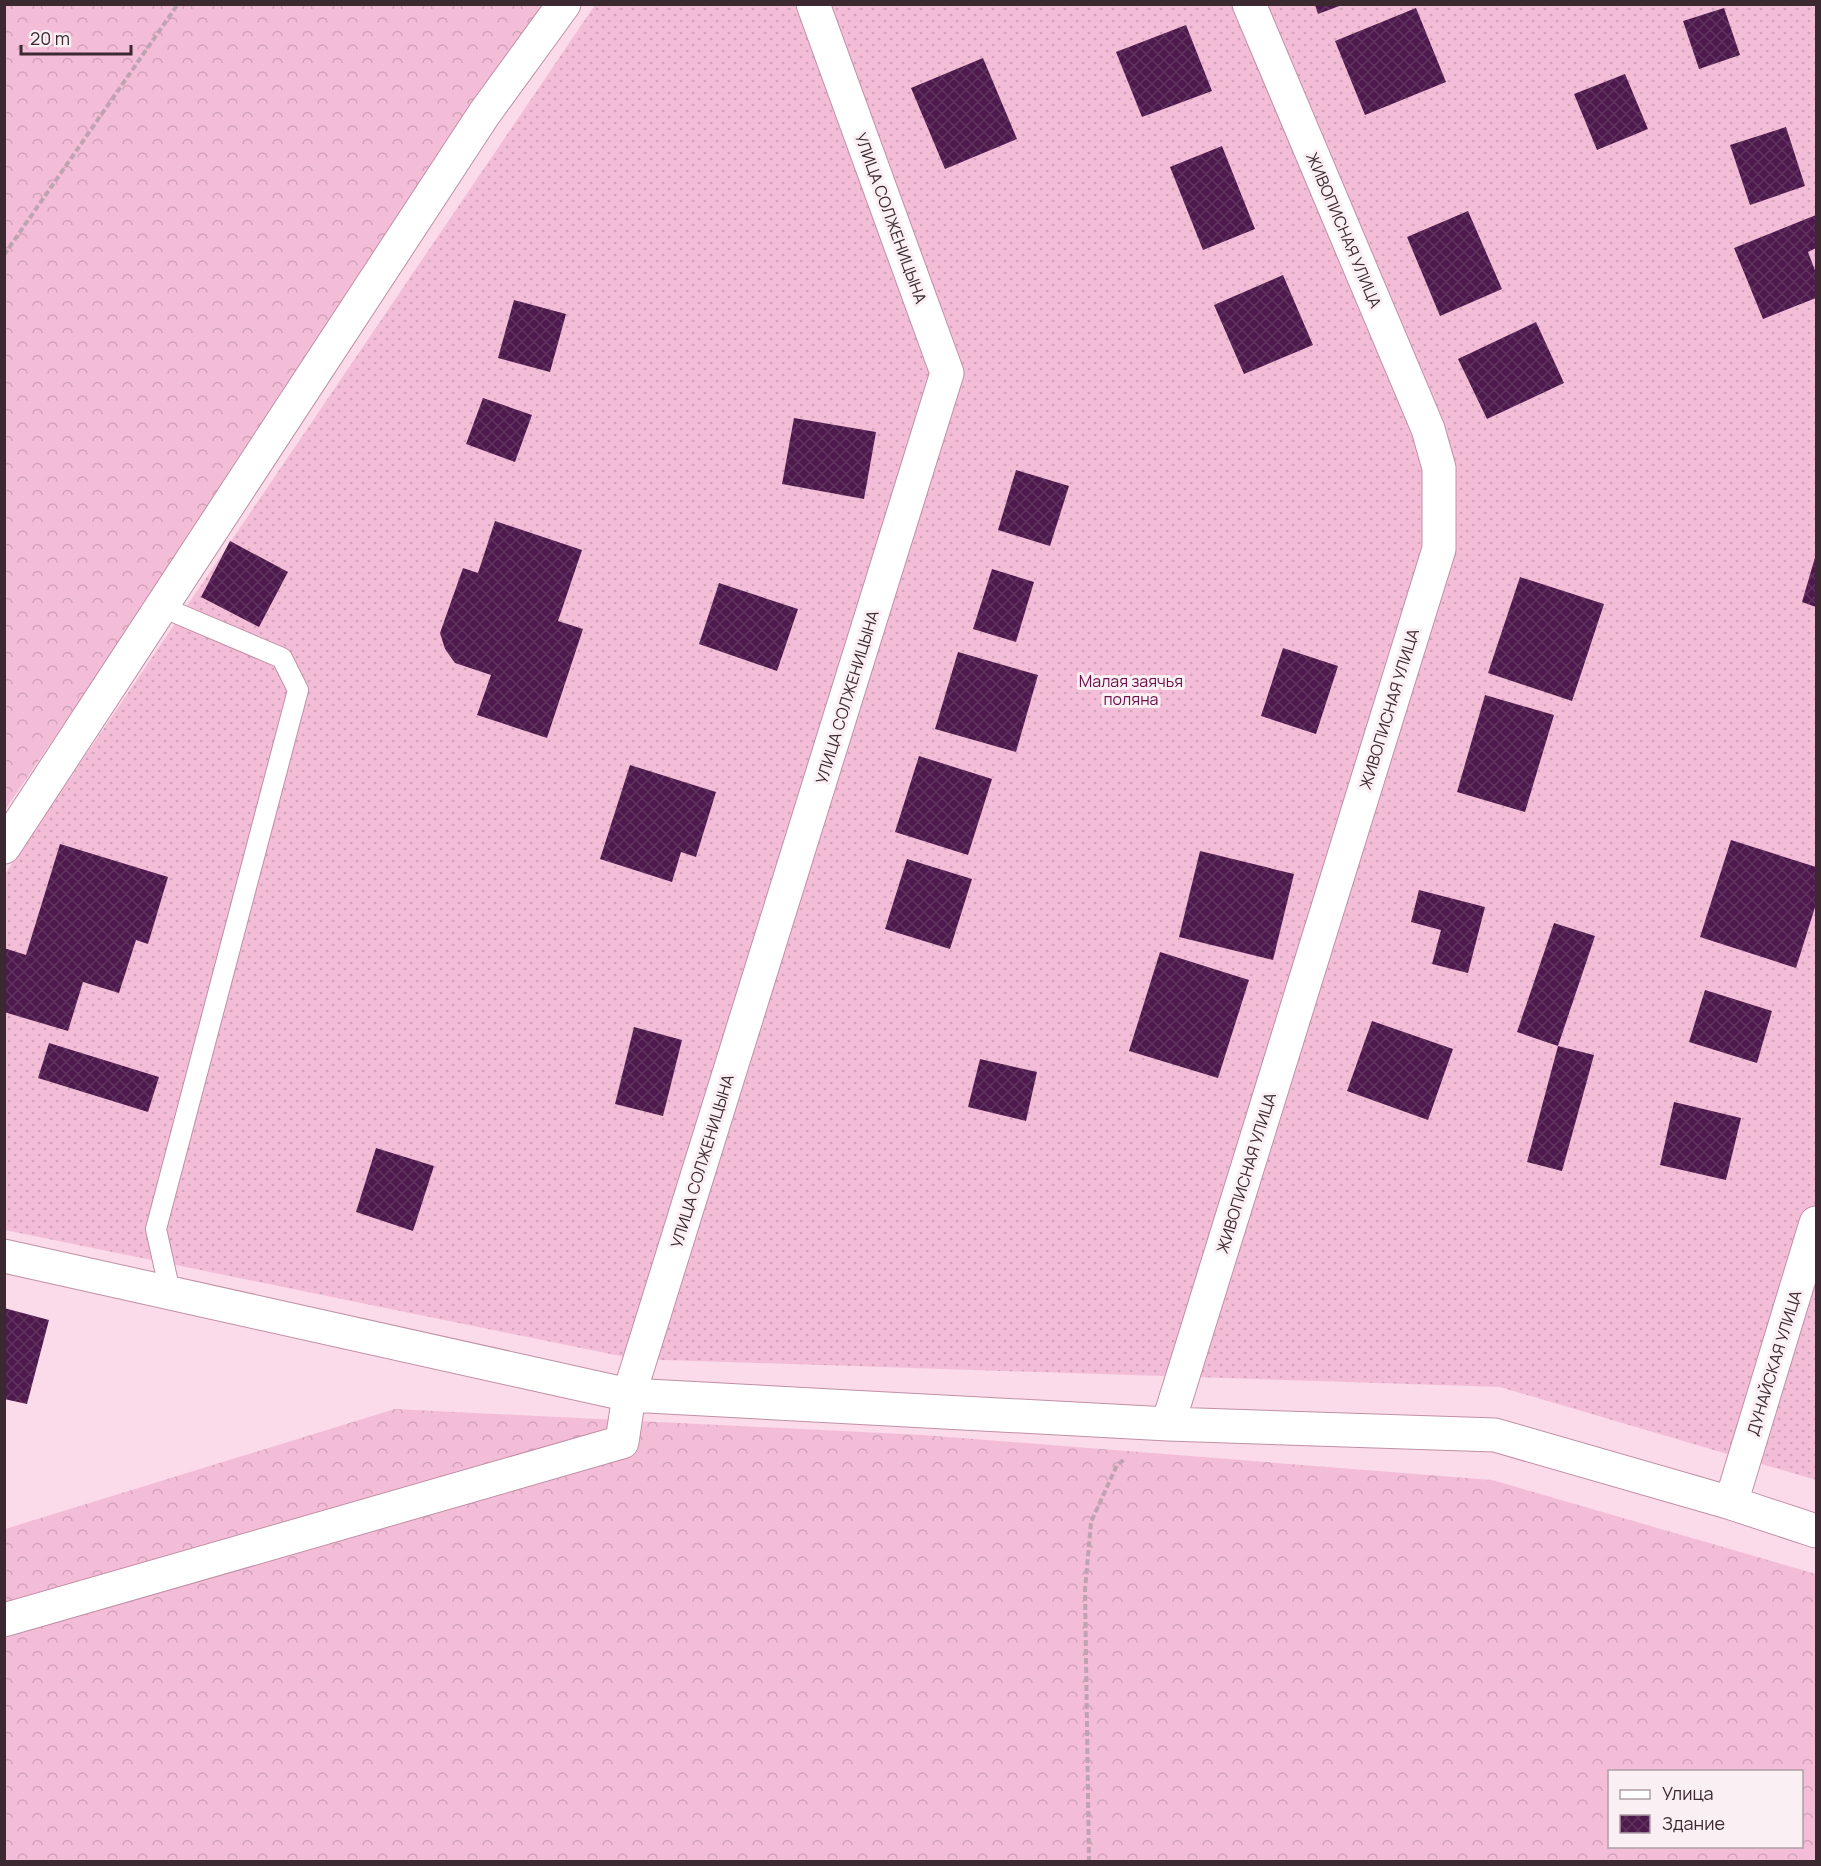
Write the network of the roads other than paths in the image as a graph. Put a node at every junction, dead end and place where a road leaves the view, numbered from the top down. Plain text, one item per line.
1 (564, 4) edge
2 (813, 4) edge
3 (1249, 4) edge
4 (162, 607) junction
5 (4, 847) edge
6 (1816, 1223) edge
7 (4, 1256) edge
8 (170, 1292) junction
9 (629, 1395) junction
10 (1168, 1425) junction
11 (1731, 1503) junction
12 (1816, 1530) edge
13 (4, 1620) edge

1 - 4 street
2 - 9 street, УЛИЦА СОЛЖЕНИЦЫНА
3 - 10 street, ЖИВОПИСНАЯ УЛИЦА
4 - 5 street
4 - 8 lane
6 - 11 street, ДУНАЙСКАЯ УЛИЦА
7 - 8 street
8 - 9 street
9 - 10 street
9 - 13 street, УЛИЦА СОЛЖЕНИЦЫНА
10 - 11 street
11 - 12 street

